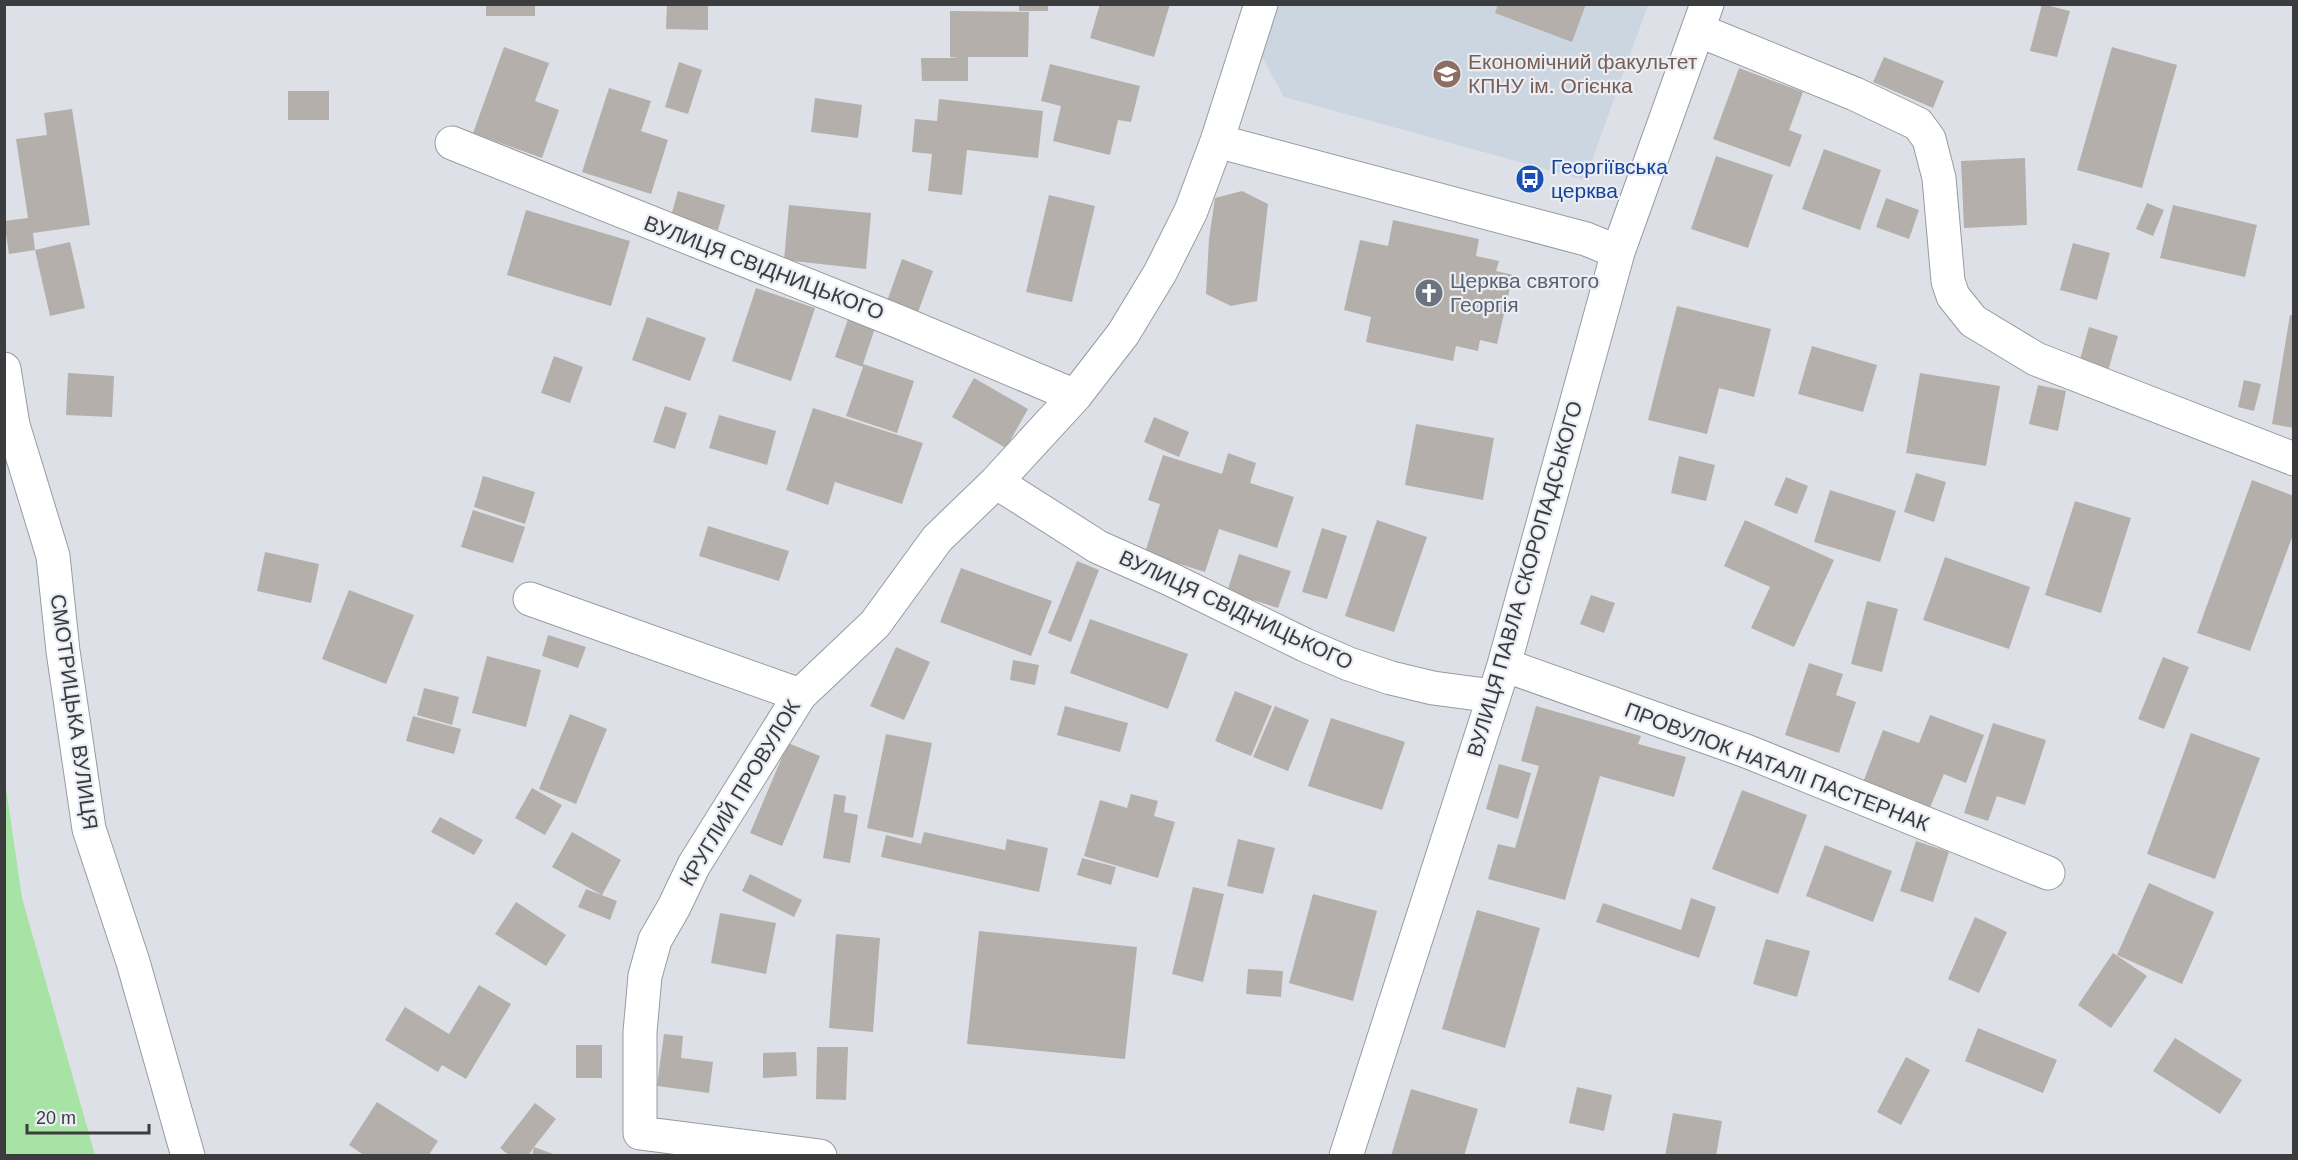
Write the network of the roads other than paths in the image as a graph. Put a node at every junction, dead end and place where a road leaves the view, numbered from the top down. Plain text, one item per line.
1 (1261, 4) edge
2 (1702, 17) edge
3 (1217, 141) junction
4 (452, 143) dead end
5 (1618, 252) junction
6 (4, 369) edge
7 (1075, 396) junction
8 (2294, 459) edge
9 (996, 482) junction
10 (530, 599) dead end
11 (1504, 665) junction
12 (800, 695) junction
13 (1493, 696) junction
14 (2048, 873) dead end
15 (638, 1144) edge
16 (188, 1155) edge
17 (820, 1155) edge
18 (1346, 1155) edge

1 - 3 street
2 - 5 street, ВУЛИЦЯ ПАВЛА СКОРОПАДСЬКОГО
2 - 8 street
3 - 5 street
3 - 7 street
4 - 7 street, ВУЛИЦЯ СВІДНИЦЬКОГО
5 - 11 street, ВУЛИЦЯ ПАВЛА СКОРОПАДСЬКОГО
6 - 16 street, СМОТРИЦЬКА ВУЛИЦЯ
7 - 9 street
9 - 12 street
9 - 13 street, ВУЛИЦЯ СВІДНИЦЬКОГО
10 - 12 street, КРУГЛИЙ ПРОВУЛОК
11 - 13 street, ВУЛИЦЯ ПАВЛА СКОРОПАДСЬКОГО
11 - 14 street, ПРОВУЛОК НАТАЛІ ПАСТЕРНАК
12 - 15 street, КРУГЛИЙ ПРОВУЛОК
13 - 18 street, ВУЛИЦЯ ПАВЛА СКОРОПАДСЬКОГО
15 - 17 street, КРУГЛИЙ ПРОВУЛОК

